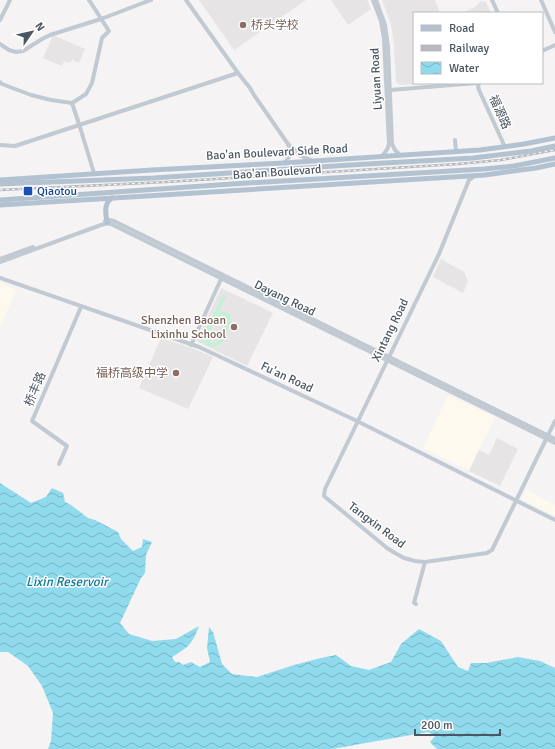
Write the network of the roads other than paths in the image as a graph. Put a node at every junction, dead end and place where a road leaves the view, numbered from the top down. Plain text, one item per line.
1 (10, 0) edge
2 (89, 0) edge
3 (149, 0) edge
4 (186, 0) edge
5 (373, 0) edge
6 (376, 0) edge
7 (492, 0) edge
8 (542, 0) edge
9 (498, 12) edge
10 (101, 19) junction
11 (0, 20) edge
12 (555, 26) edge
13 (555, 32) edge
14 (0, 44) edge
15 (555, 45) edge
16 (543, 51) edge
17 (238, 73) junction
18 (0, 82) edge
19 (478, 84) edge
20 (390, 90) junction
21 (72, 103) junction
22 (79, 124) junction
23 (555, 138) edge
24 (455, 140) dead end
25 (288, 144) junction
26 (0, 145) edge
27 (555, 146) edge
28 (505, 147) junction
29 (480, 150) junction
30 (456, 151) junction
31 (508, 154) junction
32 (400, 155) junction
33 (382, 156) junction
34 (555, 158) edge
35 (313, 161) junction
36 (284, 163) junction
37 (555, 164) edge
38 (94, 174) junction
39 (476, 175) junction
40 (0, 180) edge
41 (0, 184) edge
42 (113, 198) junction
43 (98, 199) junction
44 (0, 200) edge
45 (0, 205) edge
46 (106, 222) junction
47 (0, 259) edge
48 (0, 262) edge
49 (223, 277) junction
50 (0, 278) edge
51 (81, 307) junction
52 (191, 344) junction
53 (388, 358) junction
54 (555, 421) edge
55 (357, 422) junction
56 (547, 437) junction
57 (555, 439) edge
58 (555, 443) edge
59 (59, 464) dead end
60 (324, 496) joint
61 (516, 500) junction
62 (555, 520) edge
63 (425, 562) junction
64 (416, 604) dead end

1 - 11 street
2 - 10 street
3 - 10 street
4 - 17 street
5 - 33 street, Liyuan Road
6 - 20 street, Liyuan Road
7 - 9 street
8 - 12 street
8 - 13 street
10 - 14 street
10 - 21 street
15 - 16 street
17 - 22 street
17 - 25 street
18 - 21 street
19 - 20 street
19 - 28 street, 福源路
20 - 32 street, Liyuan Road
21 - 22 street
22 - 26 street
22 - 38 street
23 - 28 main road, Bao'an Boulevard Side Road
24 - 30 street
25 - 35 street
25 - 36 street
27 - 31 main road, Bao'an Boulevard
28 - 29 main road, Bao'an Boulevard Side Road
29 - 30 main road, Bao'an Boulevard Side Road
29 - 31 main road
30 - 32 main road, Bao'an Boulevard Side Road
31 - 41 main road, Bao'an Boulevard
32 - 33 main road, Bao'an Boulevard Side Road
33 - 35 main road, Bao'an Boulevard Side Road
34 - 44 main road, Bao'an Boulevard
35 - 36 main road, Bao'an Boulevard Side Road
36 - 38 main road, Bao'an Boulevard Side Road
37 - 39 main road
38 - 40 main road, Bao'an Boulevard Side Road
39 - 42 main road
39 - 53 street, Xintang Road
42 - 43 main road
42 - 46 main road
43 - 45 main road
43 - 46 main road
46 - 47 street
46 - 48 street
46 - 49 street, Dayang Road
49 - 52 street
49 - 53 street, Dayang Road
50 - 51 street, Fu'an Road
51 - 52 street, Fu'an Road
51 - 59 street, 桥丰路
52 - 55 street, Fu'an Road
53 - 55 street, Xintang Road
53 - 56 street, Dayang Road
54 - 56 street
55 - 60 street, Xintang Road
55 - 61 street, Fu'an Road
56 - 57 street, Dayang Road
56 - 58 street, Dayang Road
56 - 61 street
60 - 63 street, Tangxin Road
61 - 62 street, Fu'an Road
61 - 63 street, Tangxin Road
63 - 64 street

